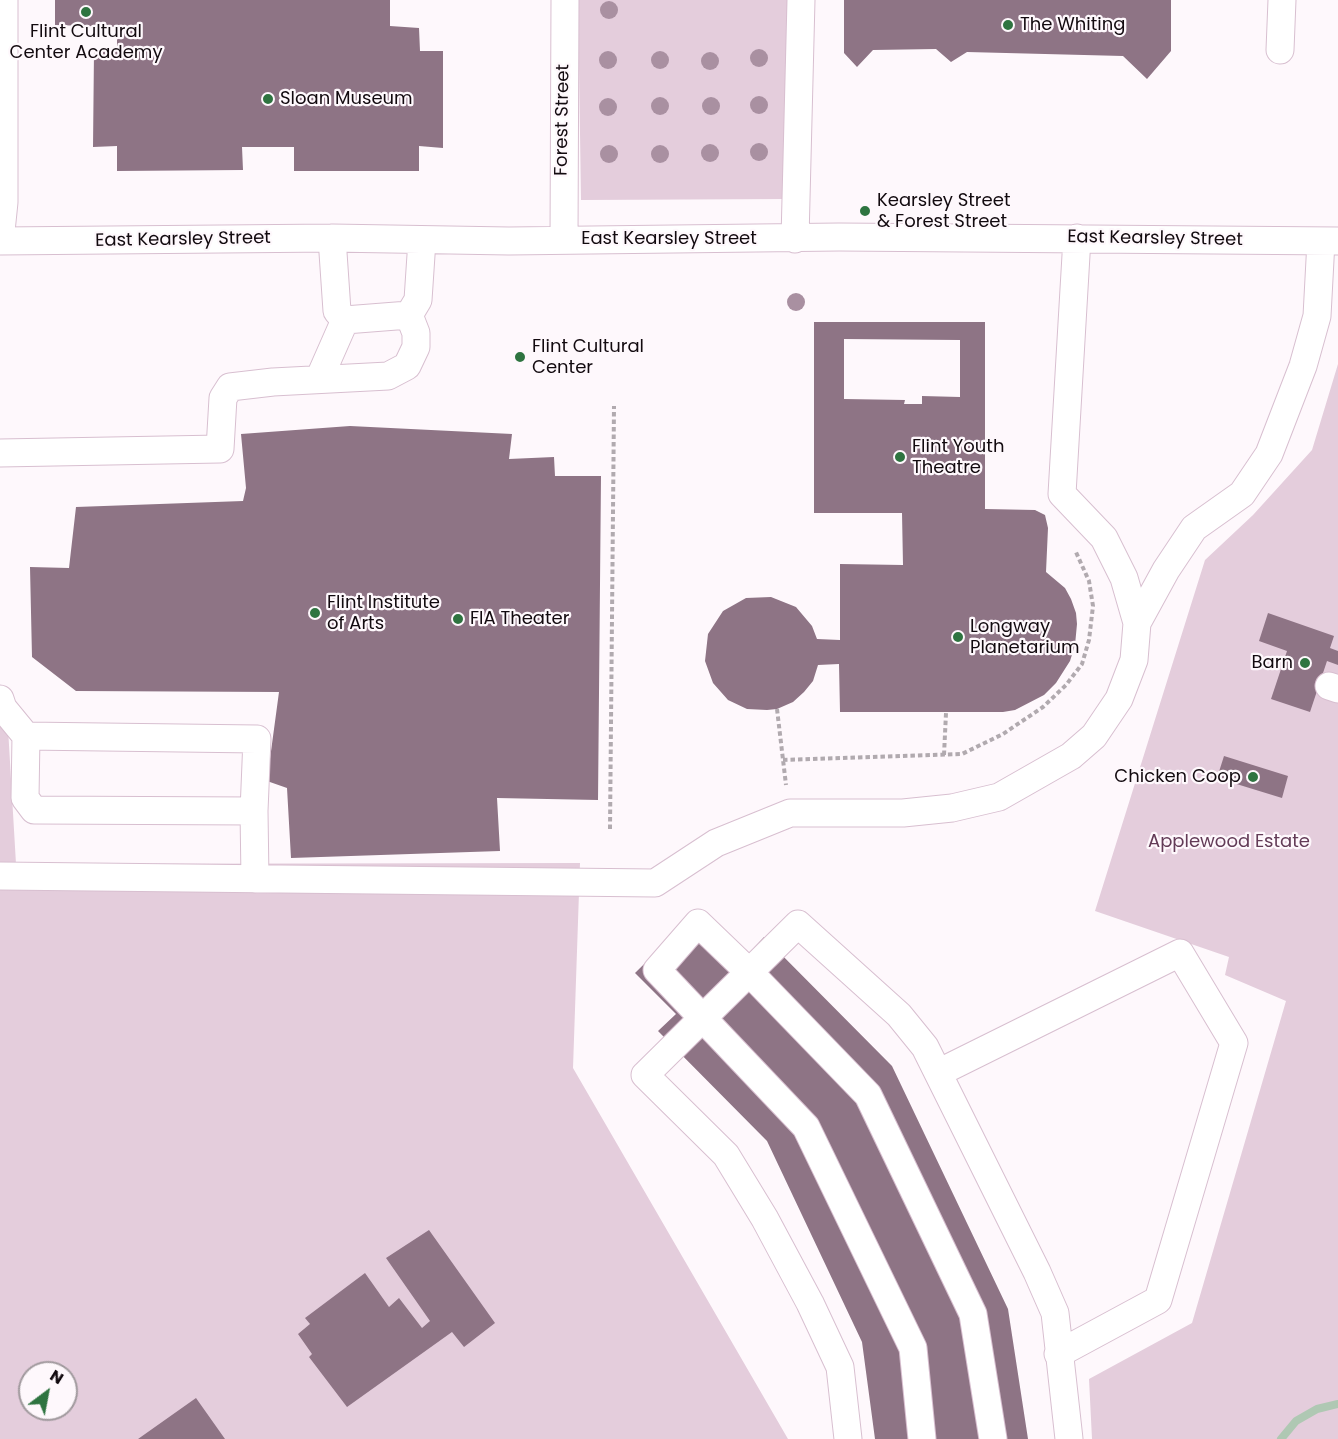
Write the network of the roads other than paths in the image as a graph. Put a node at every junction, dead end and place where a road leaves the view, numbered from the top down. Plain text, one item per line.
1 (4, 0) edge
2 (565, 0) edge
3 (801, 0) edge
4 (1282, 0) edge
5 (1280, 50) dead end
6 (332, 238) junction
7 (795, 238) junction
8 (1077, 238) junction
9 (422, 240) junction
10 (564, 240) junction
11 (0, 241) edge
12 (1329, 241) edge
13 (409, 315) junction
14 (345, 320) junction
15 (319, 379) junction
16 (0, 453) edge
17 (1137, 623) junction
18 (0, 699) edge
19 (26, 736) junction
20 (254, 812) junction
21 (0, 876) edge
22 (255, 879) junction
23 (749, 972) junction
24 (703, 1018) junction
25 (938, 1073) junction
26 (1058, 1354) junction
27 (848, 1439) edge
28 (922, 1439) edge
29 (993, 1439) edge
30 (1069, 1439) edge

1 - 11 street
2 - 10 street, Forest Street
3 - 7 street
4 - 5 street
6 - 9 street, East Kearsley Street
6 - 11 street, East Kearsley Street
6 - 14 street
7 - 8 street, East Kearsley Street
7 - 10 street, East Kearsley Street
8 - 12 street, East Kearsley Street
8 - 17 street
9 - 10 street, East Kearsley Street
9 - 13 street
12 - 17 street
13 - 14 street
13 - 15 street
14 - 15 street
15 - 16 street
17 - 22 street
18 - 19 street
19 - 20 street
19 - 20 street
20 - 22 street
21 - 22 street
23 - 24 street
23 - 24 street
23 - 25 street
23 - 29 street
24 - 27 street
24 - 28 street
25 - 26 street
25 - 26 street
26 - 30 street

